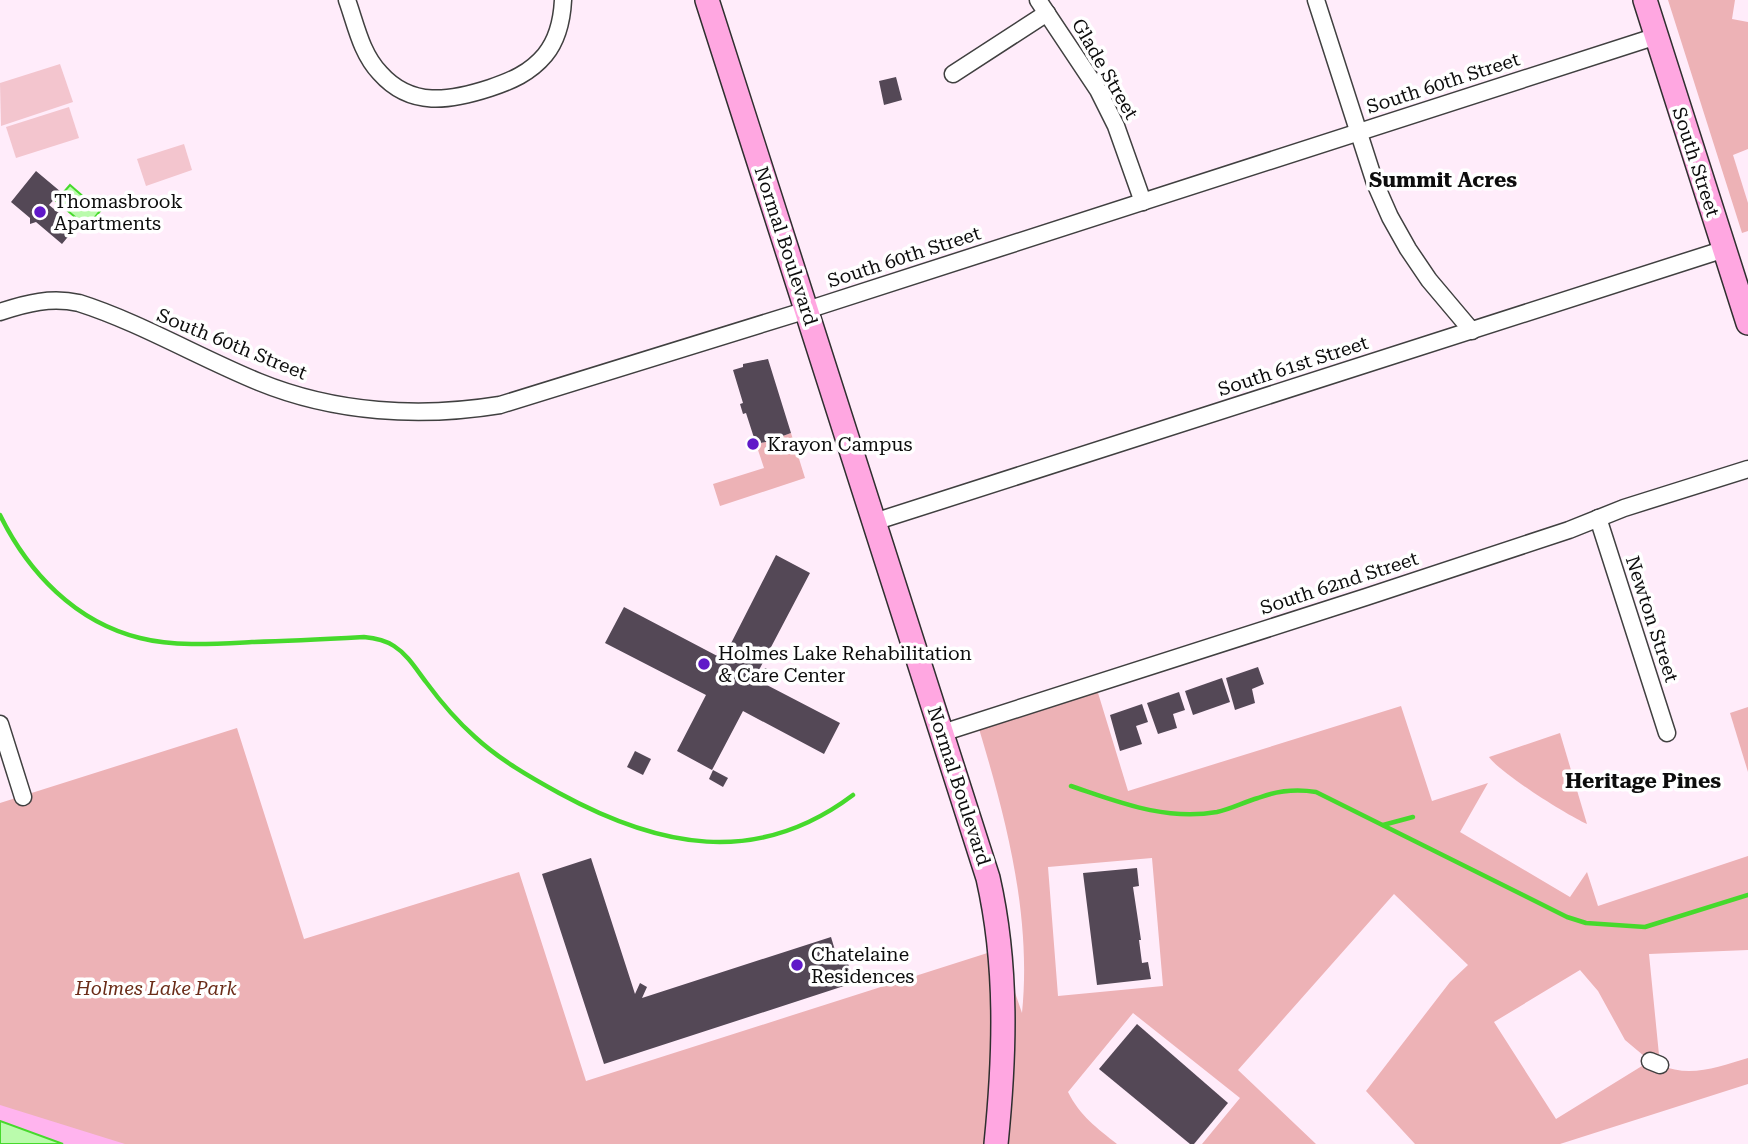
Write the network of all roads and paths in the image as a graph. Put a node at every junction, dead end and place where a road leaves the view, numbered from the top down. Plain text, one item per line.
1 (347, 0) edge
2 (563, 0) edge
3 (707, 0) edge
4 (1316, 0) edge
5 (1645, 0) edge
6 (1043, 6) edge
7 (1657, 36) junction
8 (953, 74) dead end
9 (1359, 133) junction
10 (1143, 202) junction
11 (1724, 250) junction
12 (807, 310) junction
13 (0, 312) edge
14 (1748, 323) edge
15 (1472, 331) junction
16 (1748, 469) edge
17 (1598, 518) junction
18 (874, 522) junction
19 (0, 724) edge
20 (942, 733) junction
21 (1667, 733) dead end
22 (23, 797) dead end
23 (996, 1144) edge

1 - 2 street
3 - 12 main road, Normal Boulevard
4 - 9 street
5 - 7 main road, South Street
6 - 8 street
6 - 10 street, Glade Street
7 - 9 street, South 60th Street
7 - 11 main road, South Street
9 - 10 street, South 60th Street
9 - 15 street
10 - 12 street, South 60th Street
11 - 14 main road, South Street
11 - 15 street, South 61st Street
12 - 13 street, South 60th Street
12 - 18 main road, Normal Boulevard
15 - 18 street, South 61st Street
16 - 17 street, South 62nd Street
17 - 20 street, South 62nd Street
17 - 21 street, Newton Street
18 - 20 main road, Normal Boulevard
19 - 22 street
20 - 23 main road, Normal Boulevard

